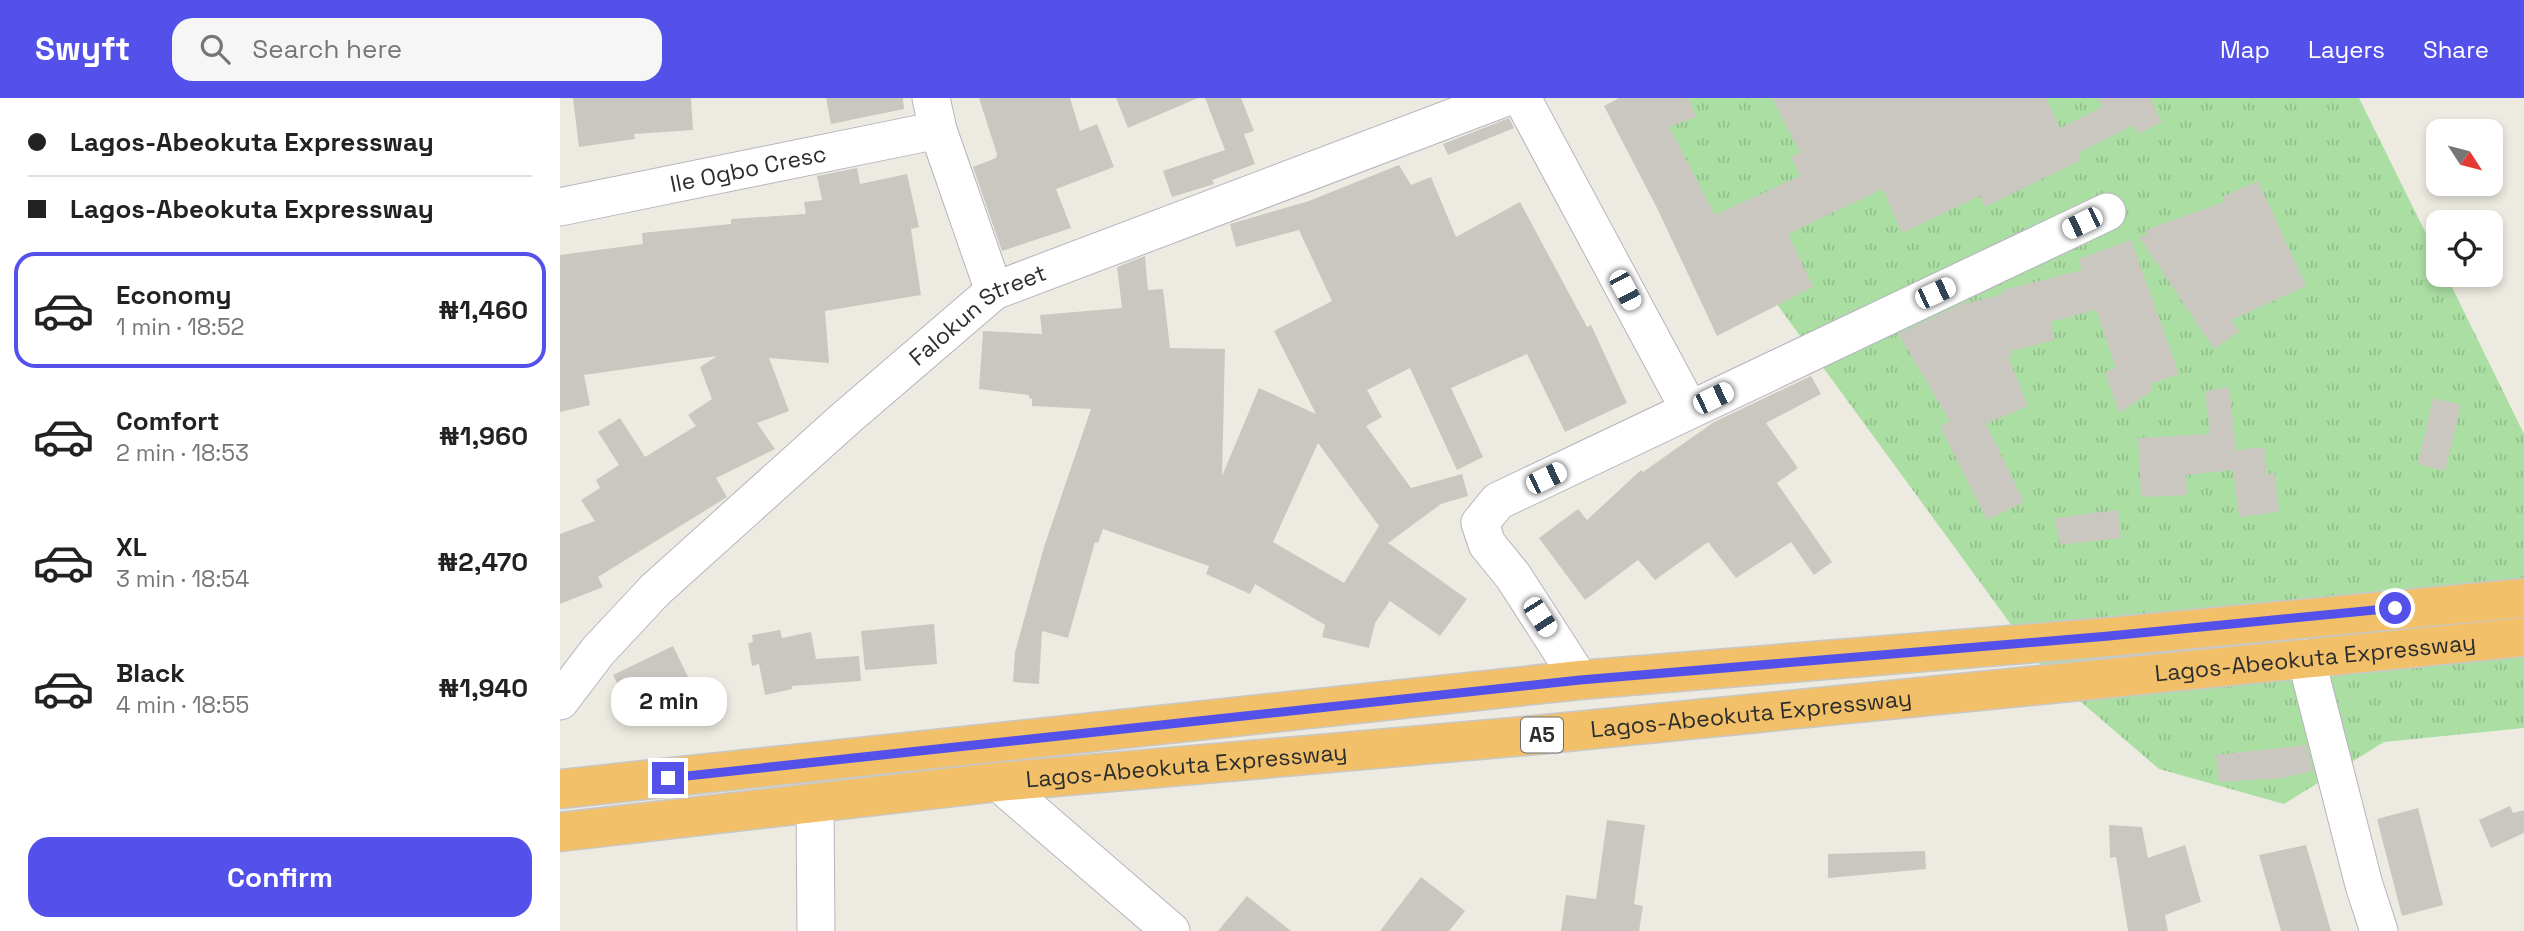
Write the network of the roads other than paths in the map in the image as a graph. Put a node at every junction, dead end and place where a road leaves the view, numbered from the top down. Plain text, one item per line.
1 (1504, 98) edge
2 (1522, 98) edge
3 (935, 114) edge
4 (560, 207) edge
5 (2107, 212) dead end
6 (994, 291) junction
7 (1689, 409) junction
8 (2524, 598) edge
9 (2524, 637) edge
10 (2306, 658) junction
11 (1580, 680) junction
12 (560, 701) edge
13 (998, 782) junction
14 (560, 789) edge
15 (815, 804) junction
16 (560, 832) edge
17 (816, 931) edge
18 (1171, 931) edge
19 (2379, 931) edge

1 - 6 street, Falokun Street
2 - 7 street
3 - 4 street, Ile Ogbo Cresc
3 - 6 street
5 - 7 street
6 - 12 street, Falokun Street
7 - 11 street
8 - 11 highway, Lagos-Abeokuta Expressway / A5
9 - 10 highway, Lagos-Abeokuta Expressway / A5
10 - 13 highway, Lagos-Abeokuta Expressway / A5
10 - 19 street
11 - 14 highway, Lagos-Abeokuta Expressway / A5
13 - 15 highway, Lagos-Abeokuta Expressway / A5
13 - 18 street
15 - 16 highway, Lagos-Abeokuta Expressway / A5
15 - 17 street

